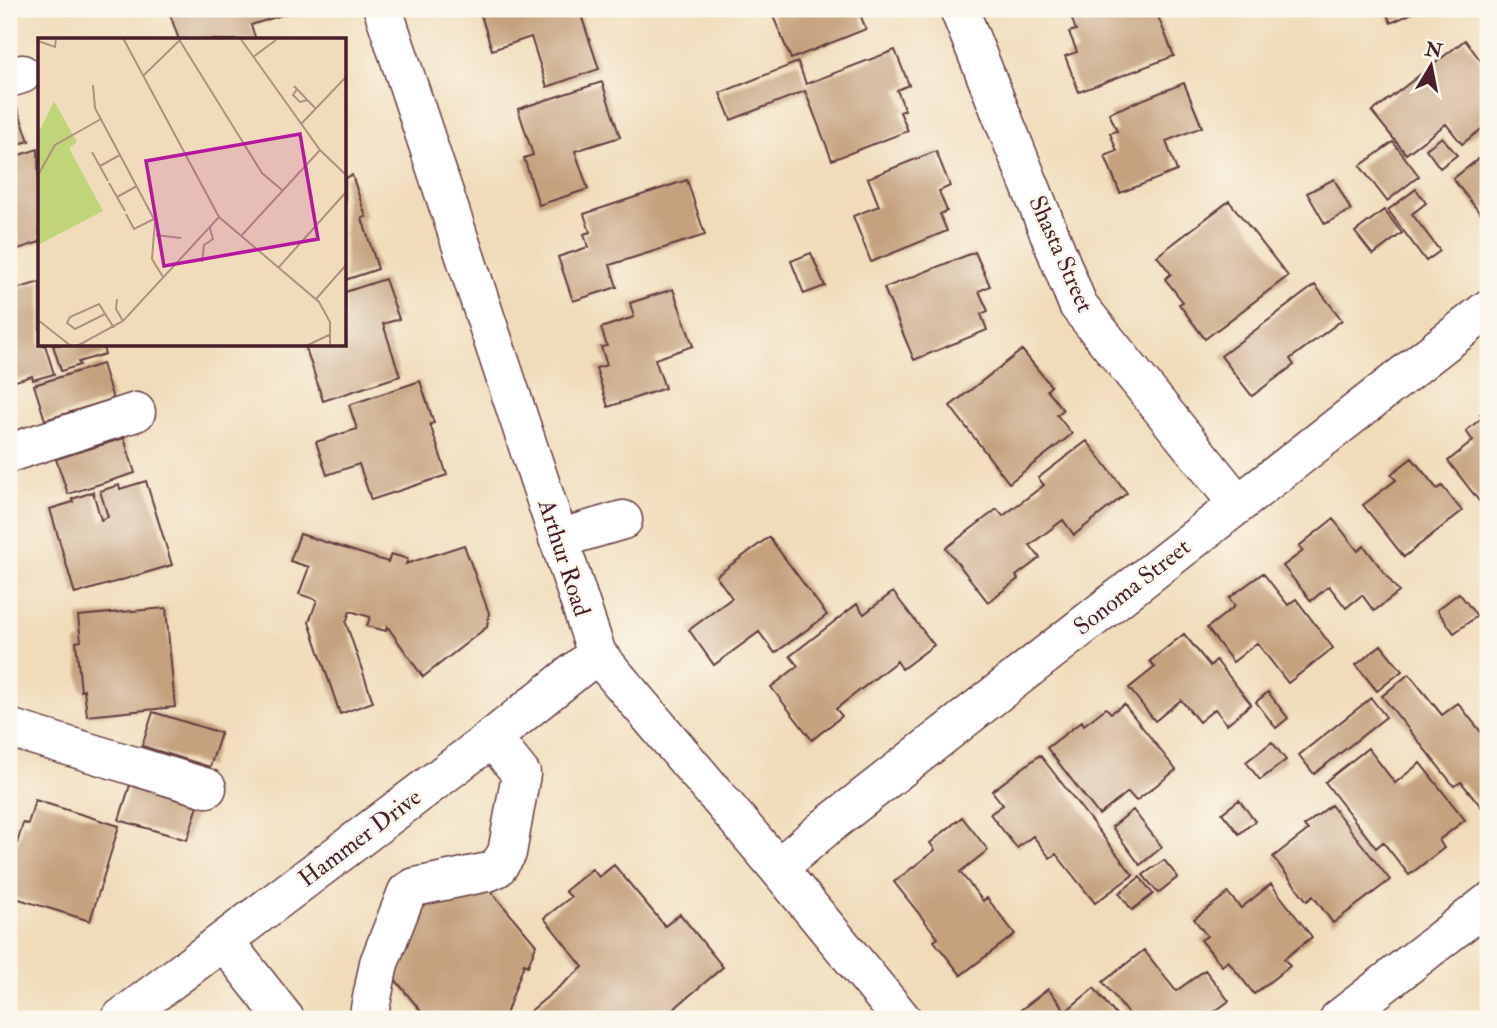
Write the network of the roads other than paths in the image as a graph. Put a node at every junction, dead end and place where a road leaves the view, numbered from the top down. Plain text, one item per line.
1 (383, 9) edge
2 (959, 9) edge
3 (1488, 309) edge
4 (136, 412) dead end
5 (9, 453) edge
6 (1238, 504) junction
7 (623, 520) dead end
8 (558, 539) junction
9 (597, 654) junction
10 (9, 728) edge
11 (492, 738) junction
12 (207, 788) dead end
13 (778, 868) junction
14 (1488, 903) edge
15 (224, 941) junction
16 (120, 1019) edge
17 (285, 1019) edge
18 (369, 1019) edge
19 (902, 1019) edge
20 (1339, 1019) edge

1 - 8 street, Arthur Road
2 - 6 street, Shasta Street
3 - 6 street, Sonoma Street
4 - 5 street
6 - 13 street, Sonoma Street
7 - 8 street
8 - 9 street, Arthur Road
9 - 11 street, Hammer Drive
9 - 13 street, Arthur Road
10 - 12 street
11 - 15 street, Hammer Drive
11 - 18 street
13 - 19 street, Arthur Road
14 - 20 street
15 - 16 street, Hammer Drive
15 - 17 street

